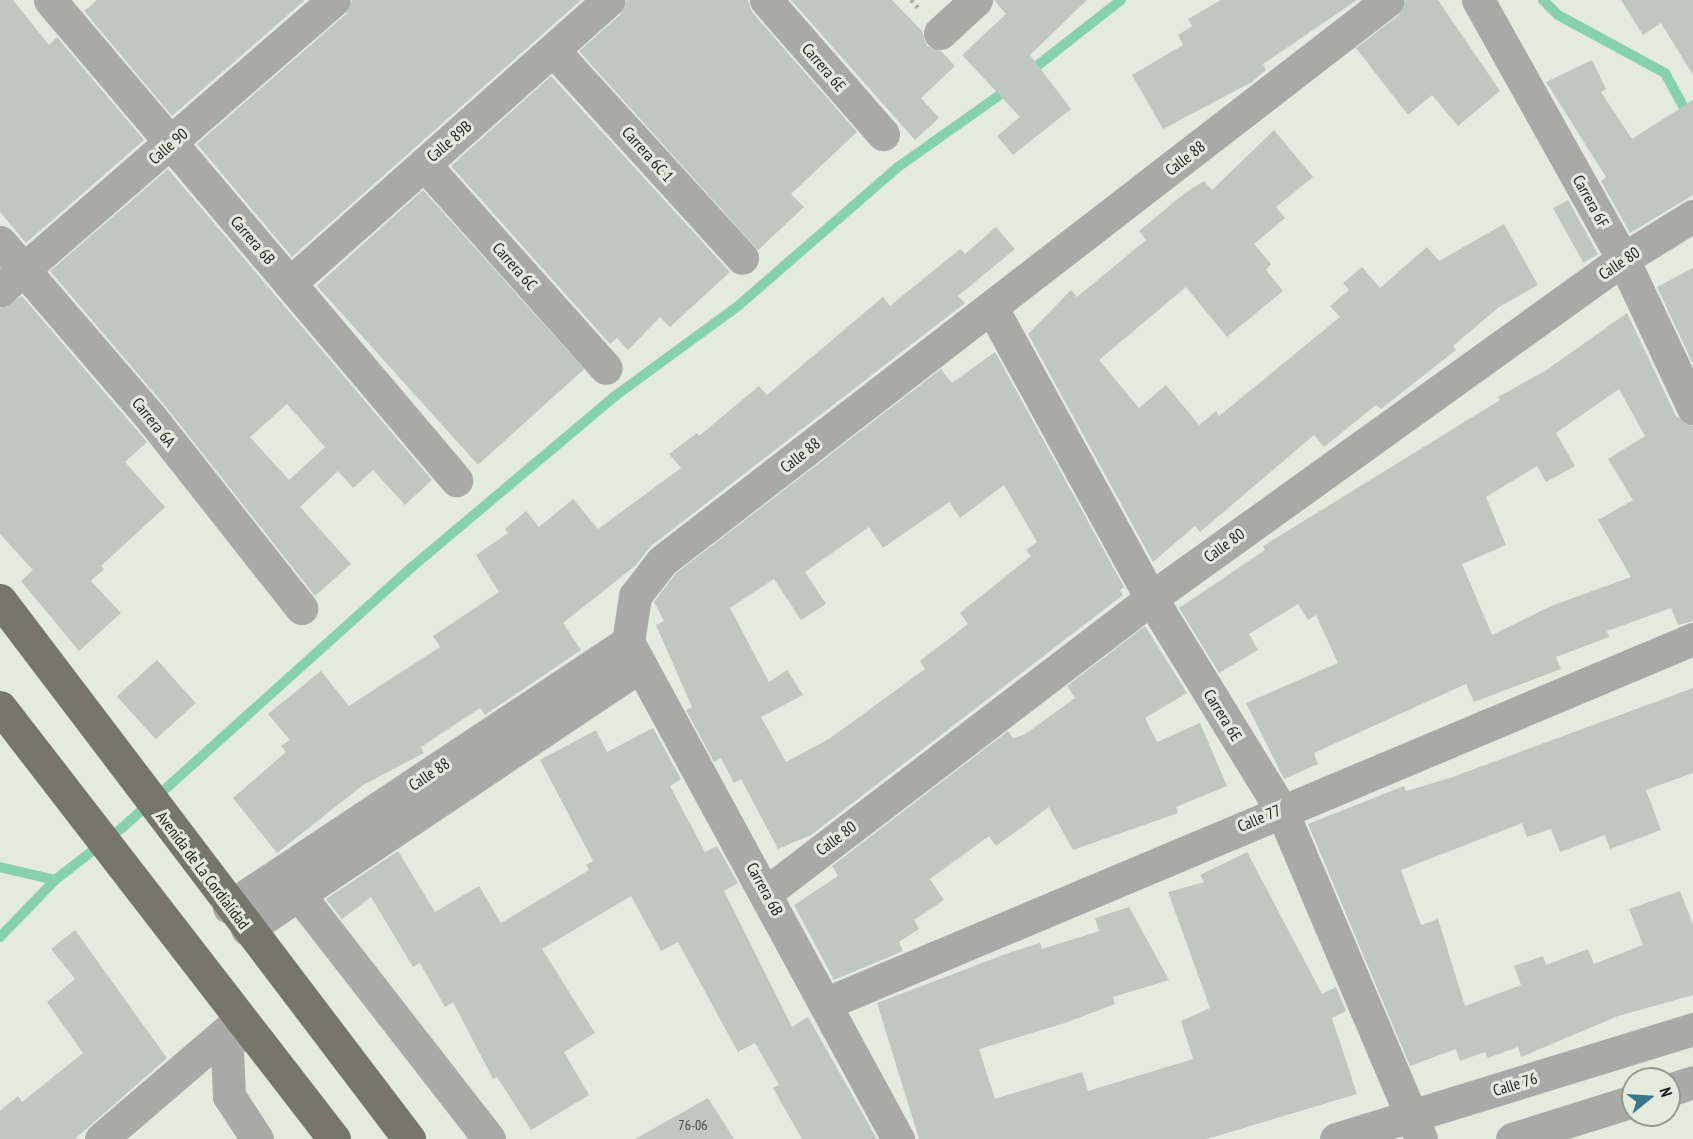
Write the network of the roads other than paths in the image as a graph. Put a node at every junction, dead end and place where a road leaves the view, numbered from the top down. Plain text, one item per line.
1 (334, 0) edge
2 (607, 0) edge
3 (765, 0) edge
4 (976, 0) edge
5 (1388, 0) edge
6 (1478, 0) edge
7 (57, 2) edge
8 (940, 33) dead end
9 (553, 50) junction
10 (883, 134) dead end
11 (170, 144) junction
12 (424, 164) junction
13 (1693, 216) edge
14 (0, 242) edge
15 (742, 258) dead end
16 (1623, 259) junction
17 (12, 280) edge
18 (290, 283) junction
19 (992, 308) junction
20 (606, 368) dead end
21 (1693, 408) edge
22 (456, 480) dead end
23 (1151, 598) junction
24 (0, 600) edge
25 (301, 608) dead end
26 (1693, 639) edge
27 (635, 653) junction
28 (0, 707) edge
29 (1281, 809) junction
30 (289, 882) junction
31 (766, 892) junction
32 (238, 918) junction
33 (826, 1003) junction
34 (241, 1019) junction
35 (1693, 1029) edge
36 (1621, 1105) edge
37 (1416, 1128) edge
38 (101, 1139) edge
39 (257, 1139) edge
40 (334, 1139) edge
41 (409, 1139) edge
42 (489, 1139) edge
43 (898, 1139) edge
44 (1336, 1139) edge
45 (1512, 1139) edge

1 - 11 street, Calle 90
2 - 9 street, Calle 89B
3 - 10 street, Carrera 6E
4 - 8 street
5 - 19 street, Calle 88
6 - 16 street, Carrera 6F
7 - 11 street, Carrera 6B
9 - 12 street, Calle 89B
9 - 15 street, Carrera 6C 1
11 - 17 street, Calle 90
11 - 18 street, Carrera 6B
12 - 18 street, Calle 89B
12 - 20 street, Carrera 6C
13 - 16 street, Calle 80
14 - 17 street, Carrera 6A
16 - 21 street, Carrera 6F
16 - 23 street, Calle 80
17 - 25 street, Carrera 6A
18 - 22 street, Carrera 6B
19 - 23 street, Carrera 6E
19 - 27 street, Calle 88
23 - 29 street, Carrera 6E
23 - 31 street, Calle 80
24 - 32 main road, Avenida de La Cordialidad
26 - 29 street, Calle 77
27 - 30 street, Calle 88
27 - 31 street, Carrera 6B
28 - 34 main road
29 - 33 street, Calle 77
29 - 37 street, Carrera 6E
30 - 32 street, Calle 88
30 - 42 street
31 - 33 street, Carrera 6B
32 - 41 main road, Avenida de La Cordialidad
33 - 43 street, Carrera 6B
34 - 38 street
34 - 39 street
34 - 40 main road
35 - 37 street, Calle 76
36 - 45 street
37 - 44 street, Calle 76

